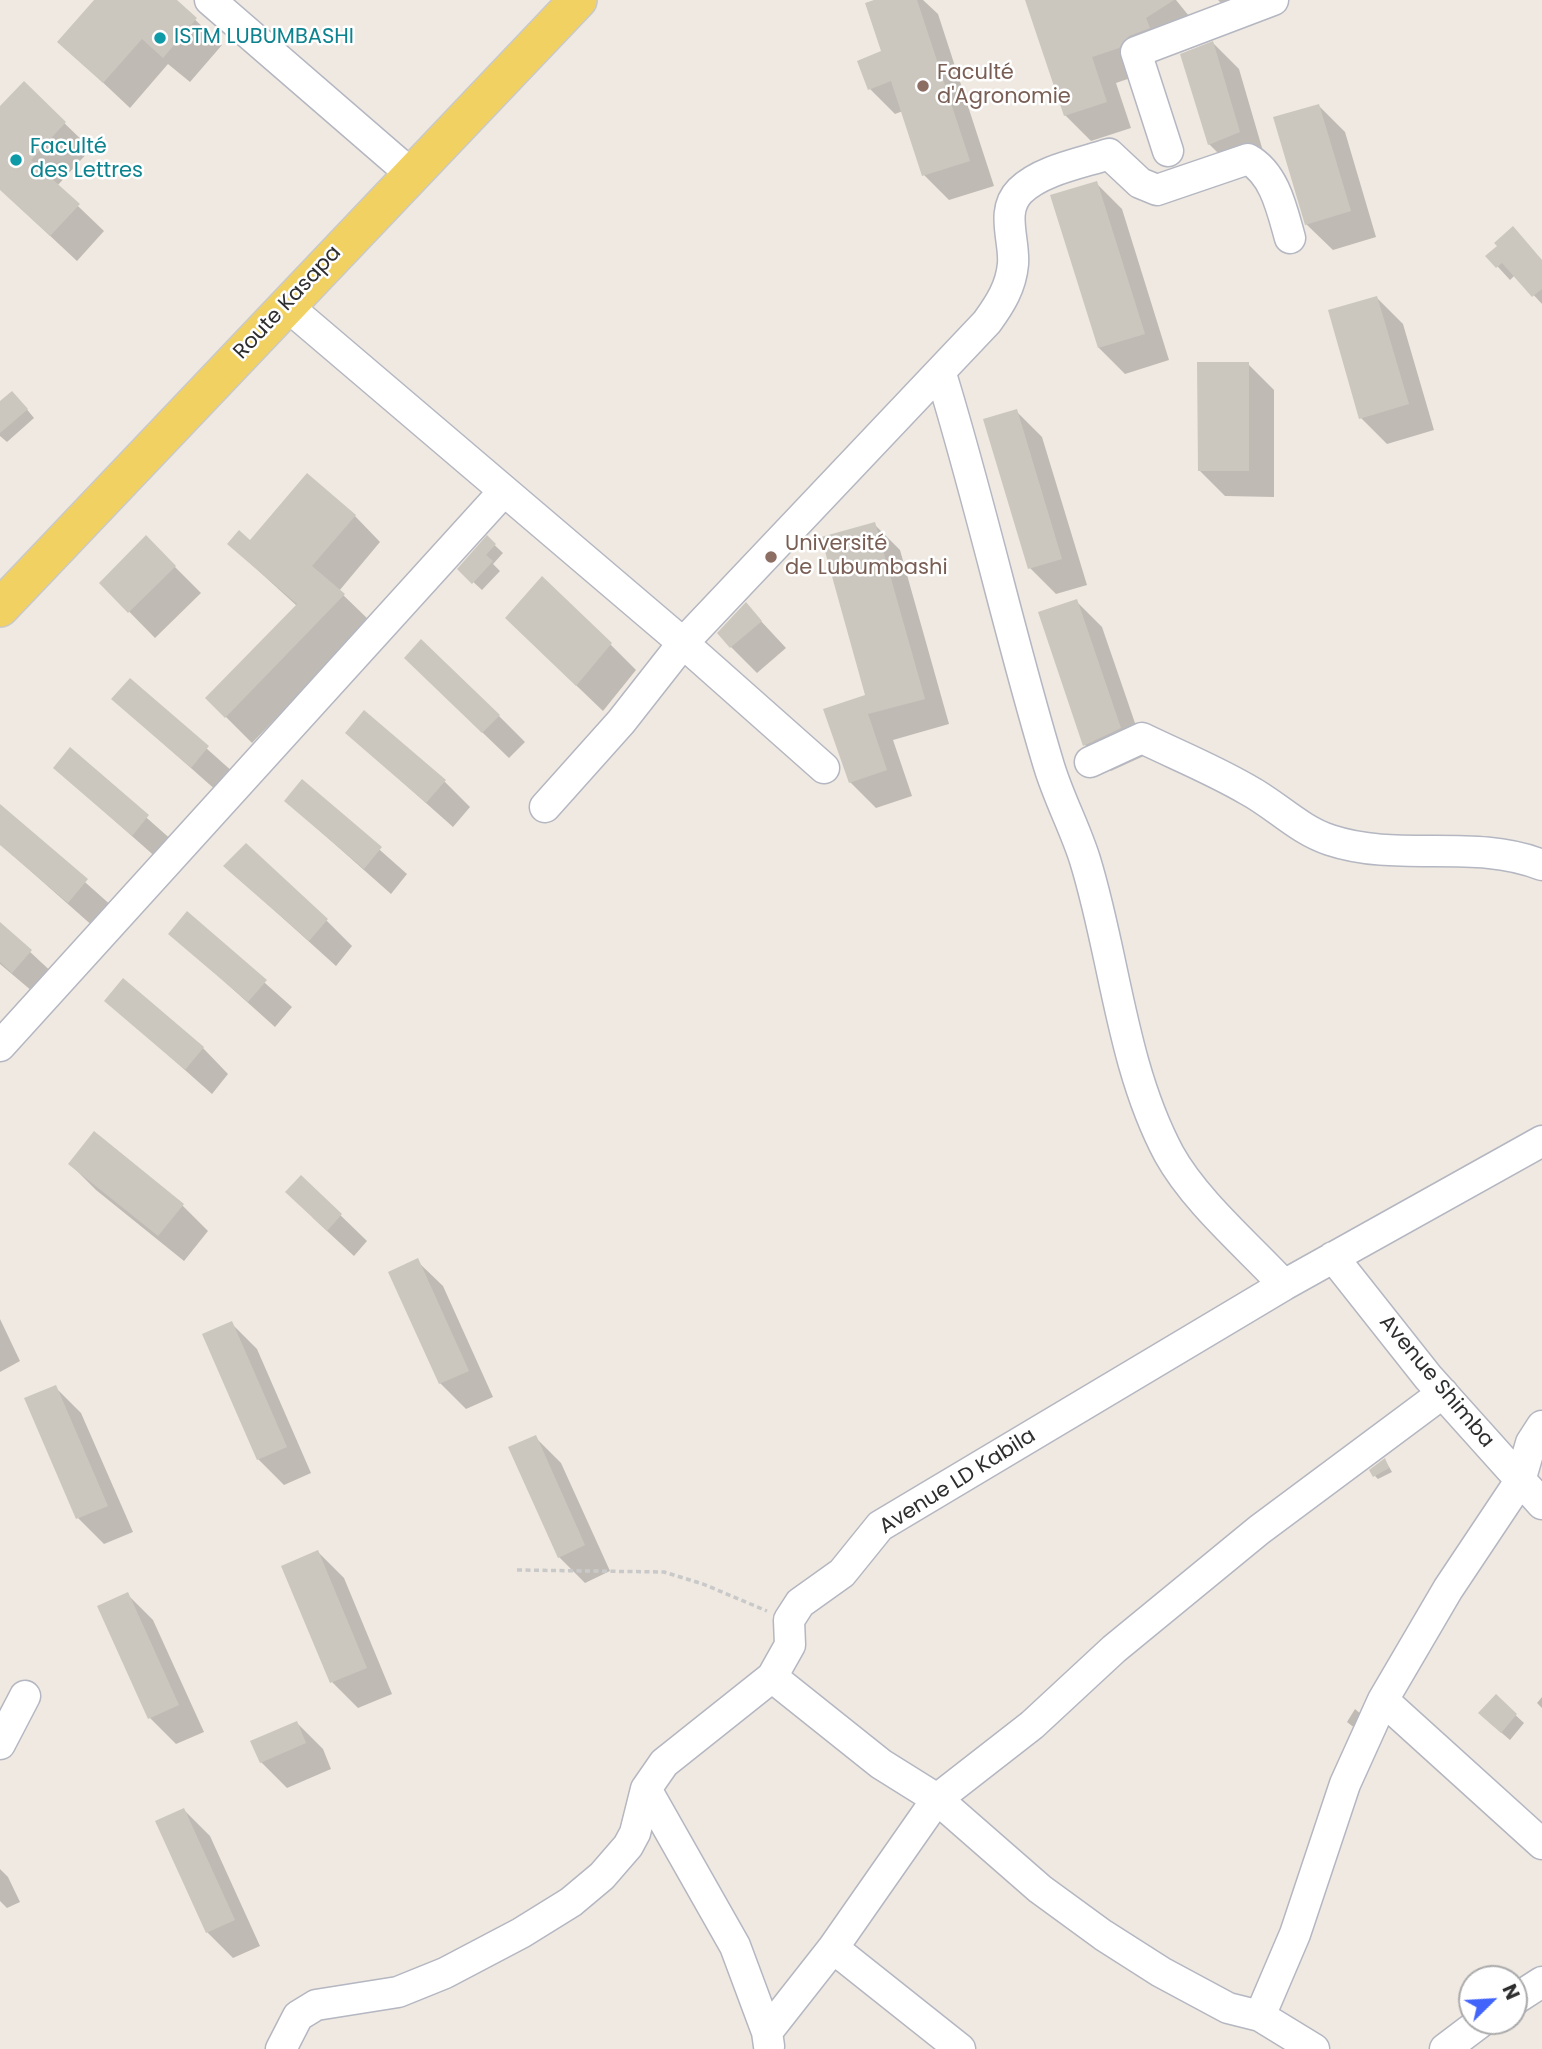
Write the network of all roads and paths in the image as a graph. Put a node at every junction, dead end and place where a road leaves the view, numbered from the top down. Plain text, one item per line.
1 (209, 0) edge
2 (578, 0) edge
3 (1273, 0) edge
4 (1168, 151) dead end
5 (411, 174) junction
6 (1290, 238) dead end
7 (286, 305) junction
8 (941, 374) junction
9 (503, 491) junction
10 (0, 607) edge
11 (683, 643) junction
12 (1090, 762) dead end
13 (824, 768) dead end
14 (545, 807) dead end
15 (1542, 865) edge
16 (6, 1026) edge
17 (1542, 1140) edge
18 (1333, 1256) junction
19 (1284, 1285) junction
20 (1443, 1394) junction
21 (1542, 1426) edge
22 (1520, 1481) junction
23 (1542, 1504) edge
24 (517, 1570) dead end
25 (789, 1620) junction
26 (772, 1677) junction
27 (25, 1696) dead end
28 (1383, 1700) junction
29 (0, 1744) edge
30 (646, 1789) junction
31 (937, 1799) junction
32 (1542, 1844) edge
33 (833, 1948) junction
34 (1260, 2016) junction
35 (1464, 2035) edge
36 (768, 2041) edge
37 (281, 2049) edge
38 (960, 2049) edge
39 (1314, 2049) edge
40 (1445, 2049) edge

1 - 5 street
2 - 5 main road, Route Kasapa
3 - 4 street
5 - 7 main road, Route Kasapa
6 - 8 street
7 - 9 street
7 - 10 main road, Route Kasapa
8 - 11 street
8 - 19 street
9 - 11 street
9 - 16 street
11 - 13 street
11 - 14 street
12 - 15 street
17 - 18 street, Avenue LD Kabila
18 - 19 street, Avenue LD Kabila
18 - 20 street, Avenue Shimba
19 - 25 street, Avenue LD Kabila
20 - 22 street, Avenue Shimba
20 - 31 street
21 - 22 street
22 - 23 street, Avenue Shimba
22 - 28 street
24 - 25 path
25 - 26 street
26 - 30 street
26 - 31 street
27 - 29 street
28 - 32 street
28 - 34 street
30 - 36 street
30 - 37 street
31 - 33 street
31 - 34 street
33 - 36 street
33 - 38 street
34 - 39 street
35 - 40 street

